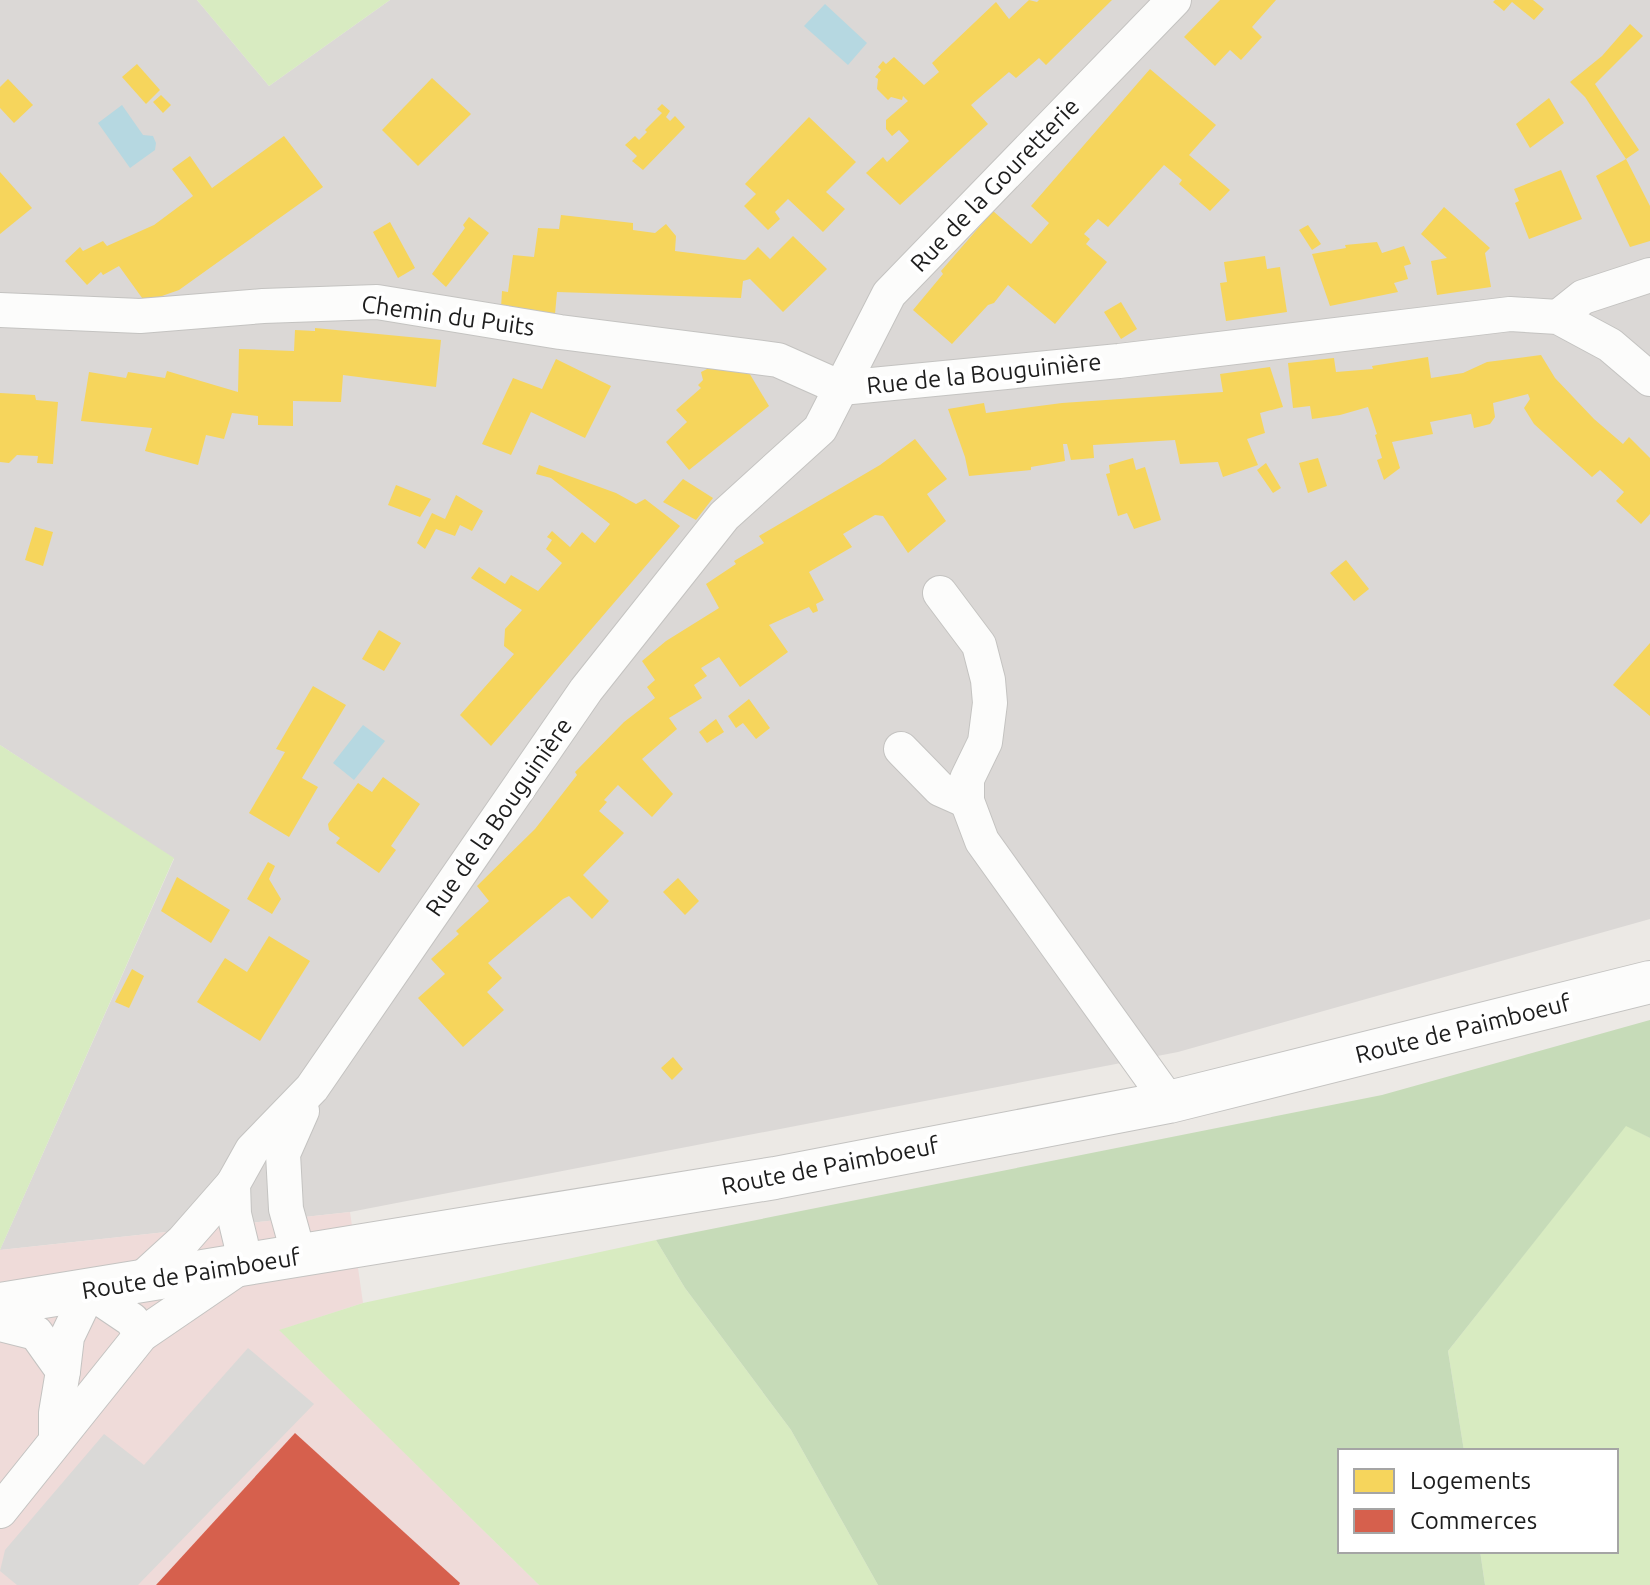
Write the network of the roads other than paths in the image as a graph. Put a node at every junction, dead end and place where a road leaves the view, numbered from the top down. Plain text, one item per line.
1 (1174, 0) edge
2 (1650, 275) edge
3 (0, 310) edge
4 (1558, 317) junction
5 (1650, 379) edge
6 (841, 388) junction
7 (940, 593) dead end
8 (901, 749) dead end
9 (967, 801) junction
10 (1650, 982) edge
11 (312, 1088) junction
12 (1169, 1102) junction
13 (233, 1184) junction
14 (299, 1256) junction
15 (242, 1266) junction
16 (137, 1283) junction
17 (89, 1291) junction
18 (0, 1304) edge
19 (0, 1324) edge
20 (141, 1335) junction
21 (63, 1371) junction
22 (56, 1440) junction
23 (0, 1511) edge

1 - 6 street, Rue de la Gouretterie
2 - 4 street
3 - 6 street, Chemin du Puits
4 - 5 street, Rue de la Bouguinière
4 - 6 street, Rue de la Bouguinière
6 - 11 street, Rue de la Bouguinière
7 - 9 street
8 - 9 street
9 - 12 street
10 - 12 street, Route de Paimboeuf
11 - 13 street, Rue de la Bouguinière
11 - 14 street, Rue de la Bouguinière
12 - 14 street, Route de Paimboeuf
13 - 15 street
13 - 16 street, Rue de la Bouguinière
14 - 15 street, Route de Paimboeuf
15 - 16 street, Route de Paimboeuf
15 - 20 street
16 - 17 street, Route de Paimboeuf
17 - 18 street, Route de Paimboeuf
17 - 20 street
17 - 21 street
19 - 21 street
20 - 22 street
21 - 22 street
22 - 23 street

